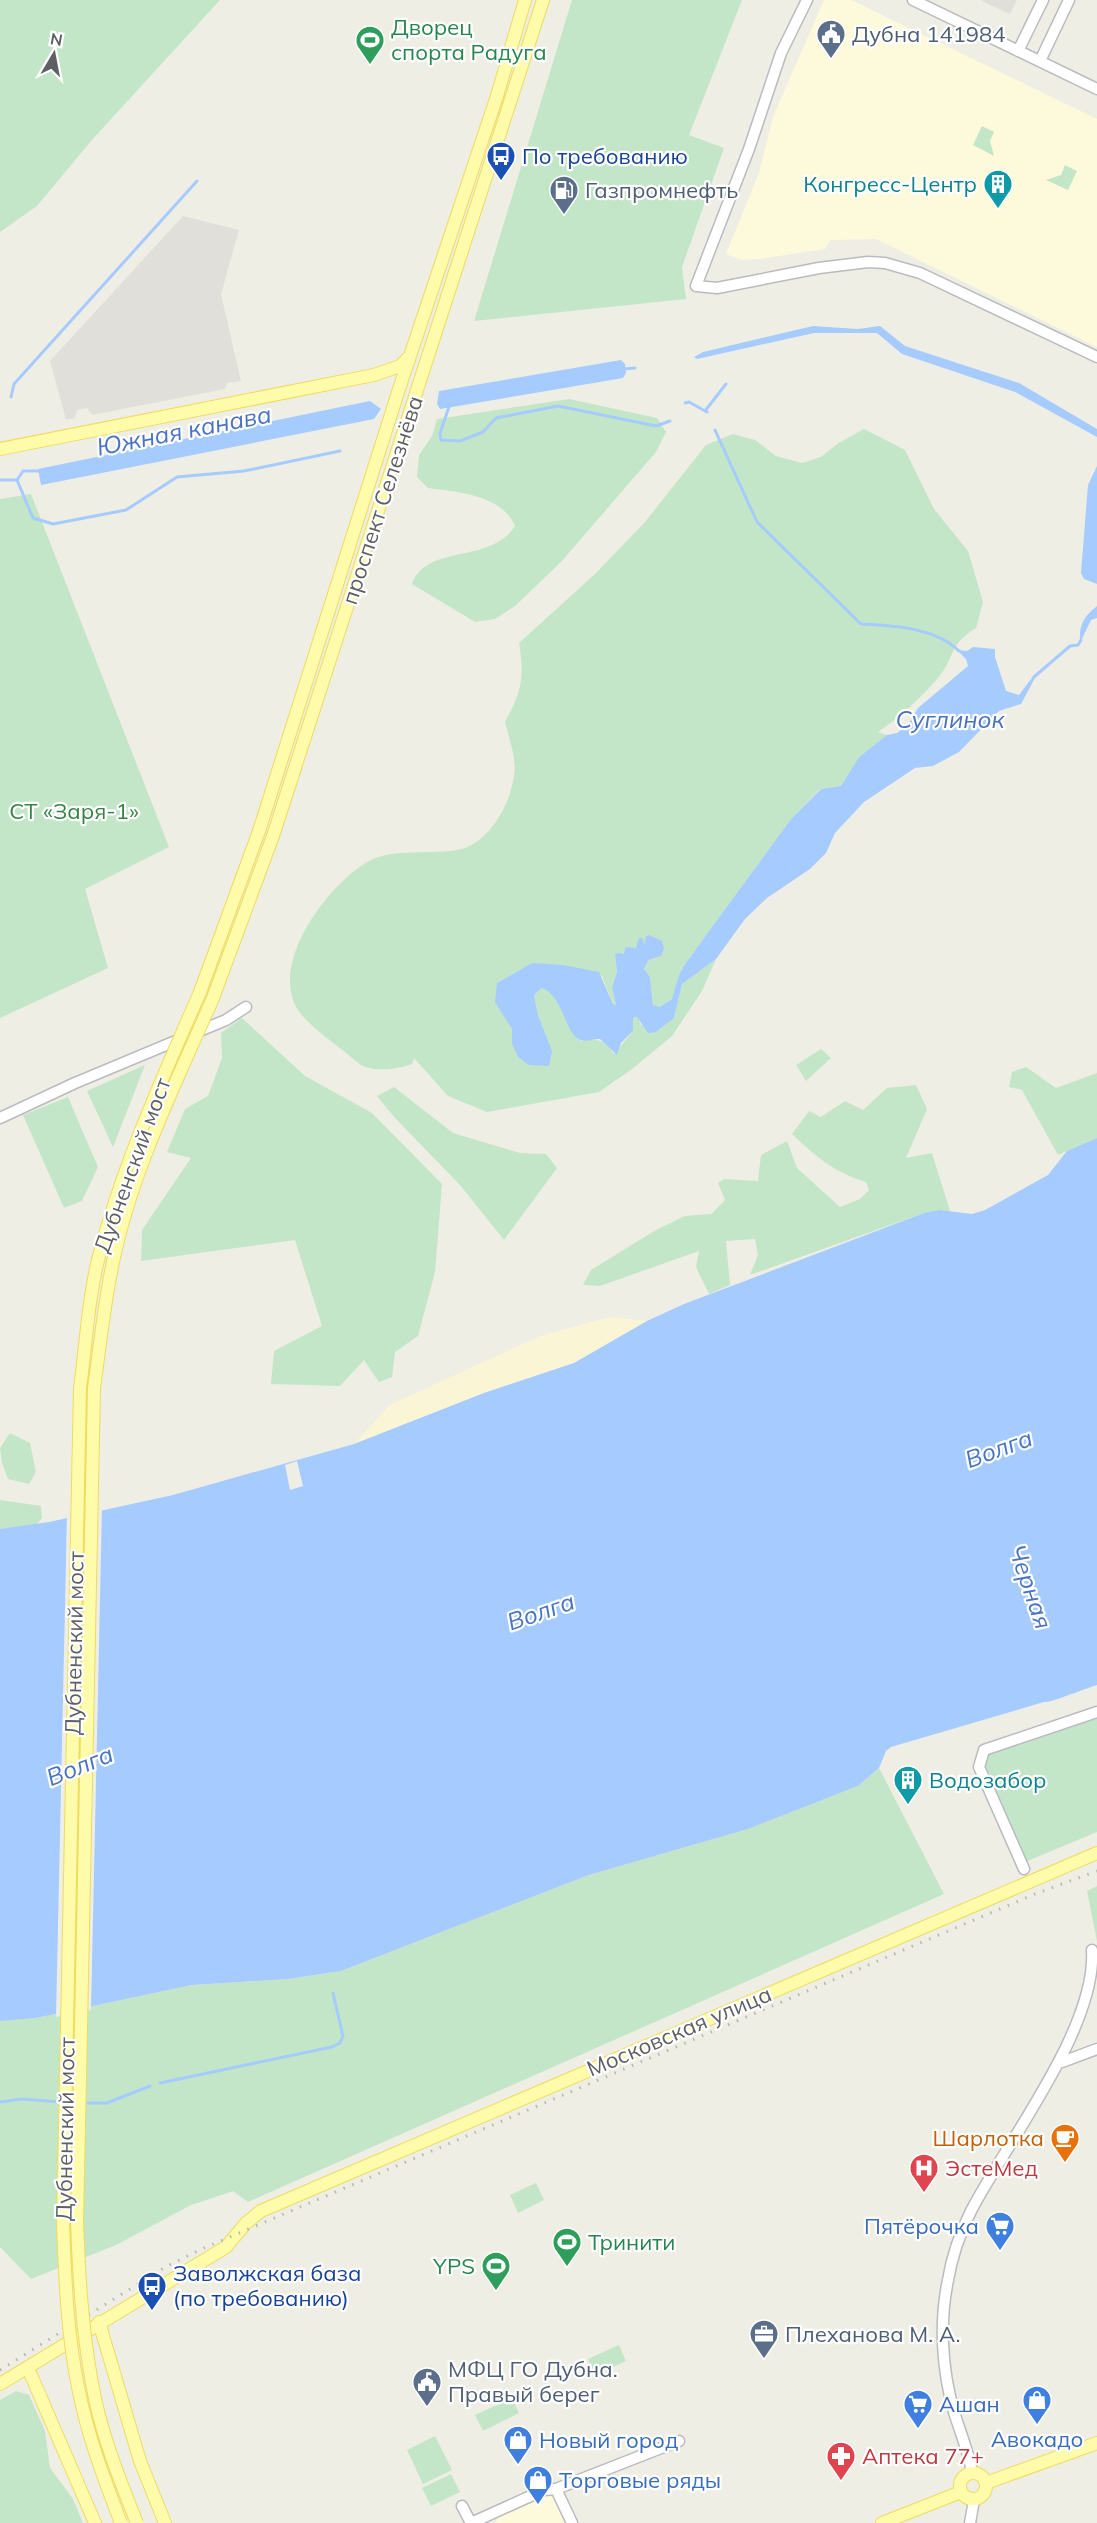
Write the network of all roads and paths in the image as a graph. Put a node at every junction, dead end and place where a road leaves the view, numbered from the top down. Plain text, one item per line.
1 (525, 0) edge
2 (543, 0) edge
3 (807, 0) edge
4 (912, 0) edge
5 (1043, 0) edge
6 (1069, 0) edge
7 (1018, 51) junction
8 (1040, 61) junction
9 (1097, 89) edge
10 (411, 356) junction
11 (1097, 357) edge
12 (380, 374) junction
13 (399, 389) junction
14 (0, 449) edge
15 (200, 992) joint
16 (213, 998) joint
17 (246, 1007) dead end
18 (0, 1118) edge
19 (1097, 1712) edge
20 (1097, 1852) edge
21 (1024, 1869) dead end
22 (1092, 1950) dead end
23 (1097, 2049) edge
24 (1062, 2062) junction
25 (99, 2322) junction
26 (45, 2357) junction
27 (31, 2374) junction
28 (0, 2384) edge
29 (0, 2393) edge
30 (679, 2441) dead end
31 (1097, 2443) edge
32 (972, 2473) junction
33 (986, 2483) junction
34 (556, 2489) junction
35 (961, 2492) junction
36 (974, 2500) junction
37 (462, 2506) dead end
38 (95, 2523) edge
39 (121, 2523) edge
40 (137, 2523) edge
41 (165, 2523) edge
42 (471, 2523) edge
43 (572, 2523) edge
44 (882, 2523) edge
45 (970, 2523) edge

1 - 10 main road, проспект Селезнёва
2 - 16 main road, проспект Селезнёва
3 - 11 street
4 - 7 street
5 - 7 street
6 - 8 street
7 - 8 street
8 - 9 street
10 - 12 main road
10 - 13 main road, проспект Селезнёва
12 - 13 main road
12 - 14 main road
13 - 15 main road, проспект Селезнёва
15 - 39 main road, Дубненский мост, bridge
16 - 40 main road, Дубненский мост, bridge
17 - 18 street
19 - 21 street
20 - 25 main road, Московская улица
22 - 24 street
23 - 24 street
24 - 32 street
25 - 26 main road, Московская улица
25 - 41 main road
26 - 27 main road
26 - 28 main road, Московская улица
27 - 29 main road
27 - 38 main road
30 - 34 street
31 - 33 main road
32 - 33 main road
32 - 35 main road
33 - 36 main road
34 - 42 street
34 - 43 street
35 - 36 main road
35 - 44 main road
36 - 45 street
37 - 42 street

